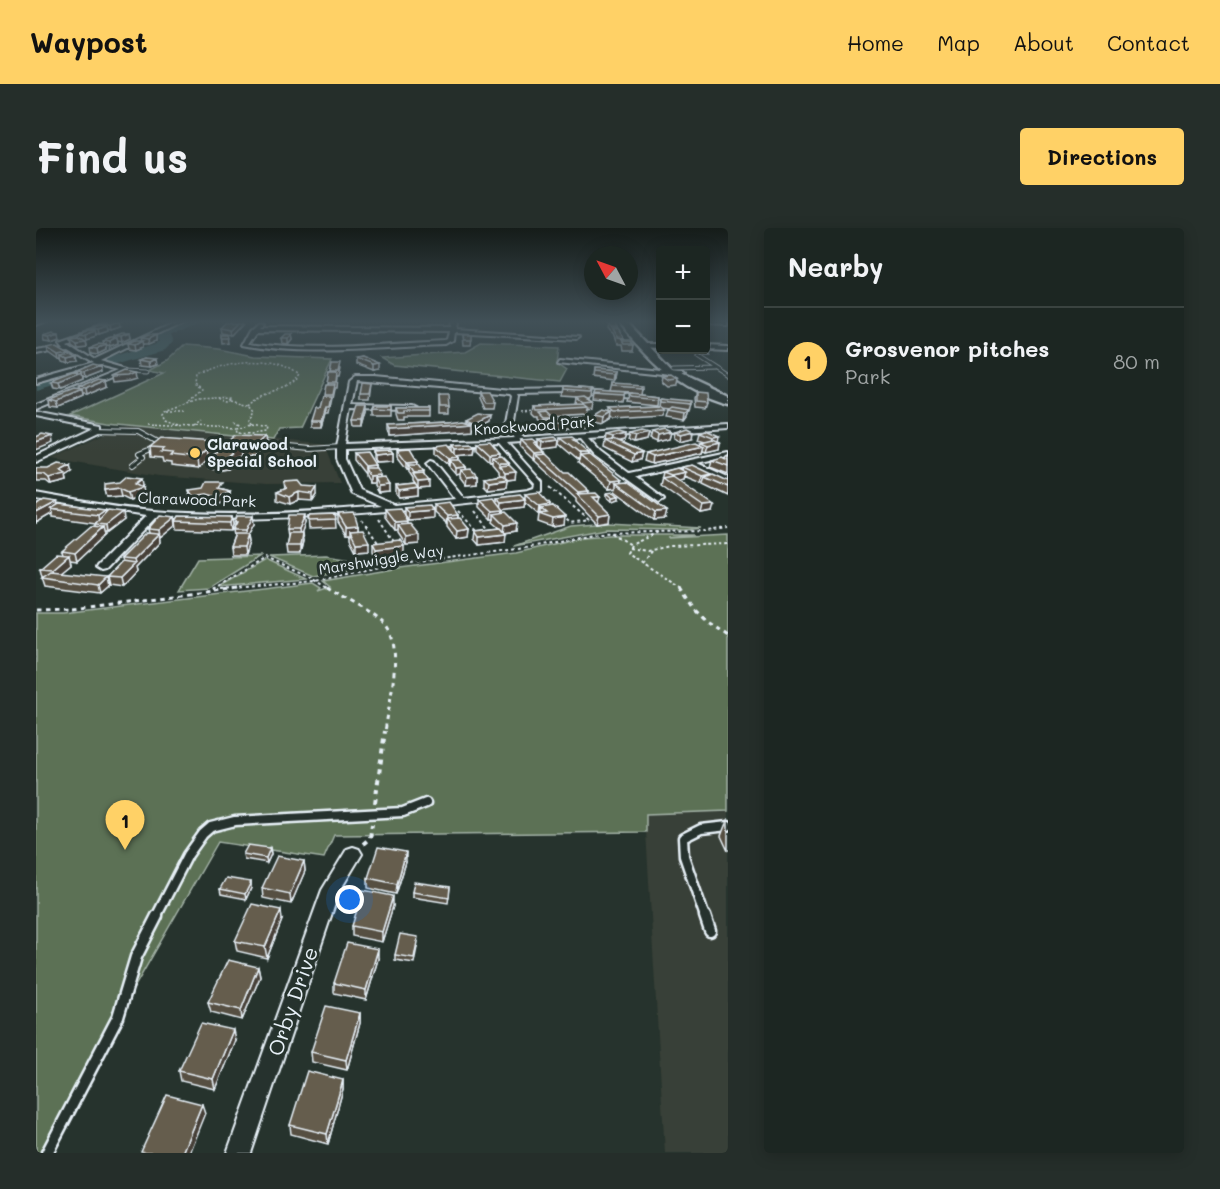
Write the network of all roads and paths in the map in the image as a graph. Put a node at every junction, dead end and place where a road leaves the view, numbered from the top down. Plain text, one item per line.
1 (90, 364) edge
2 (105, 364) edge
3 (247, 364) edge
4 (271, 364) edge
5 (589, 364) edge
6 (667, 364) edge
7 (710, 364) edge
8 (614, 367) junction
9 (714, 367) junction
10 (127, 370) junction
11 (148, 371) edge
12 (675, 371) junction
13 (599, 373) edge
14 (728, 375) edge
15 (36, 381) edge
16 (232, 392) dead end
17 (511, 392) junction
18 (228, 396) junction
19 (218, 398) junction
20 (650, 398) edge
21 (728, 398) edge
22 (232, 399) junction
23 (189, 401) junction
24 (546, 403) edge
25 (250, 404) junction
26 (36, 407) edge
27 (348, 407) junction
28 (412, 408) edge
29 (559, 409) edge
30 (535, 410) edge
31 (165, 411) junction
32 (184, 411) dead end
33 (511, 411) junction
34 (38, 416) edge
35 (201, 421) dead end
36 (635, 421) edge
37 (235, 422) dead end
38 (139, 424) dead end
39 (252, 424) junction
40 (242, 425) junction
41 (728, 426) edge
42 (192, 428) junction
43 (237, 428) junction
44 (702, 429) junction
45 (98, 430) junction
46 (648, 432) junction
47 (582, 436) junction
48 (719, 436) edge
49 (521, 440) junction
50 (501, 441) junction
51 (248, 443) edge
52 (341, 447) junction
53 (728, 454) edge
54 (36, 459) edge
55 (431, 463) dead end
56 (691, 464) junction
57 (133, 465) dead end
58 (627, 476) junction
59 (728, 480) edge
60 (538, 487) junction
61 (355, 492) junction
62 (36, 496) edge
63 (464, 500) junction
64 (659, 500) dead end
65 (450, 502) junction
66 (393, 508) junction
67 (373, 510) junction
68 (357, 512) junction
69 (154, 514) junction
70 (337, 514) junction
71 (728, 528) edge
72 (657, 532) junction
73 (611, 533) junction
74 (728, 544) edge
75 (630, 546) junction
76 (652, 550) junction
77 (642, 563) junction
78 (101, 568) dead end
79 (315, 581) junction
80 (211, 590) junction
81 (36, 610) edge
82 (728, 636) edge
83 (426, 803) dead end
84 (374, 814) junction
85 (728, 826) edge
86 (353, 854) joint
87 (710, 931) dead end
88 (47, 1153) edge
89 (238, 1153) edge

1 - 15 street
2 - 10 street
3 - 23 path
4 - 25 path
5 - 8 street
6 - 12 highway
7 - 9 lane
8 - 12 street
8 - 13 street
9 - 12 lane
9 - 14 lane
10 - 11 lane
10 - 26 street
12 - 21 highway
16 - 18 path
17 - 20 street
17 - 27 street
17 - 33 street
18 - 19 path
18 - 22 path
19 - 22 path
19 - 23 path
22 - 25 path
23 - 31 path
24 - 29 path
25 - 39 path
27 - 28 street
27 - 52 street
30 - 33 path
31 - 32 path
31 - 42 path
33 - 49 street
34 - 45 street
35 - 42 path
36 - 46 street
37 - 40 path
38 - 42 path
39 - 40 path
39 - 43 path
40 - 43 path
41 - 44 street, Knockwood Park
42 - 43 path
44 - 46 street, Knockwood Park
44 - 48 street
45 - 54 street
45 - 57 lane
46 - 47 street, Knockwood Park
47 - 49 street, Knockwood Park
47 - 58 street
49 - 50 street, Knockwood Park
50 - 52 street, Knockwood Park
50 - 60 street
51 - 52 lane
52 - 61 street
53 - 56 street
55 - 63 street
56 - 58 street
56 - 59 street
58 - 64 street
60 - 60 path
60 - 63 street, Clarawood Park
61 - 66 street
61 - 70 street
62 - 69 street, Clarawood Park
63 - 65 street, Clarawood Park
63 - 65 path
65 - 66 street, Clarawood Park
66 - 67 street, Clarawood Park
67 - 68 street, Clarawood Park
67 - 68 path
68 - 70 street, Clarawood Park
69 - 70 street, Clarawood Park
69 - 78 street
71 - 72 path, Marshwiggle Way
72 - 73 path, Marshwiggle Way
72 - 75 path
73 - 75 path
73 - 79 path, Marshwiggle Way
74 - 76 path
75 - 76 path
75 - 77 path
76 - 77 path
77 - 82 path
79 - 80 path, Marshwiggle Way
79 - 80 path
79 - 84 path
80 - 81 path, Marshwiggle Way
83 - 84 lane
84 - 86 path
84 - 88 lane
85 - 87 lane
86 - 89 street, Orby Drive

